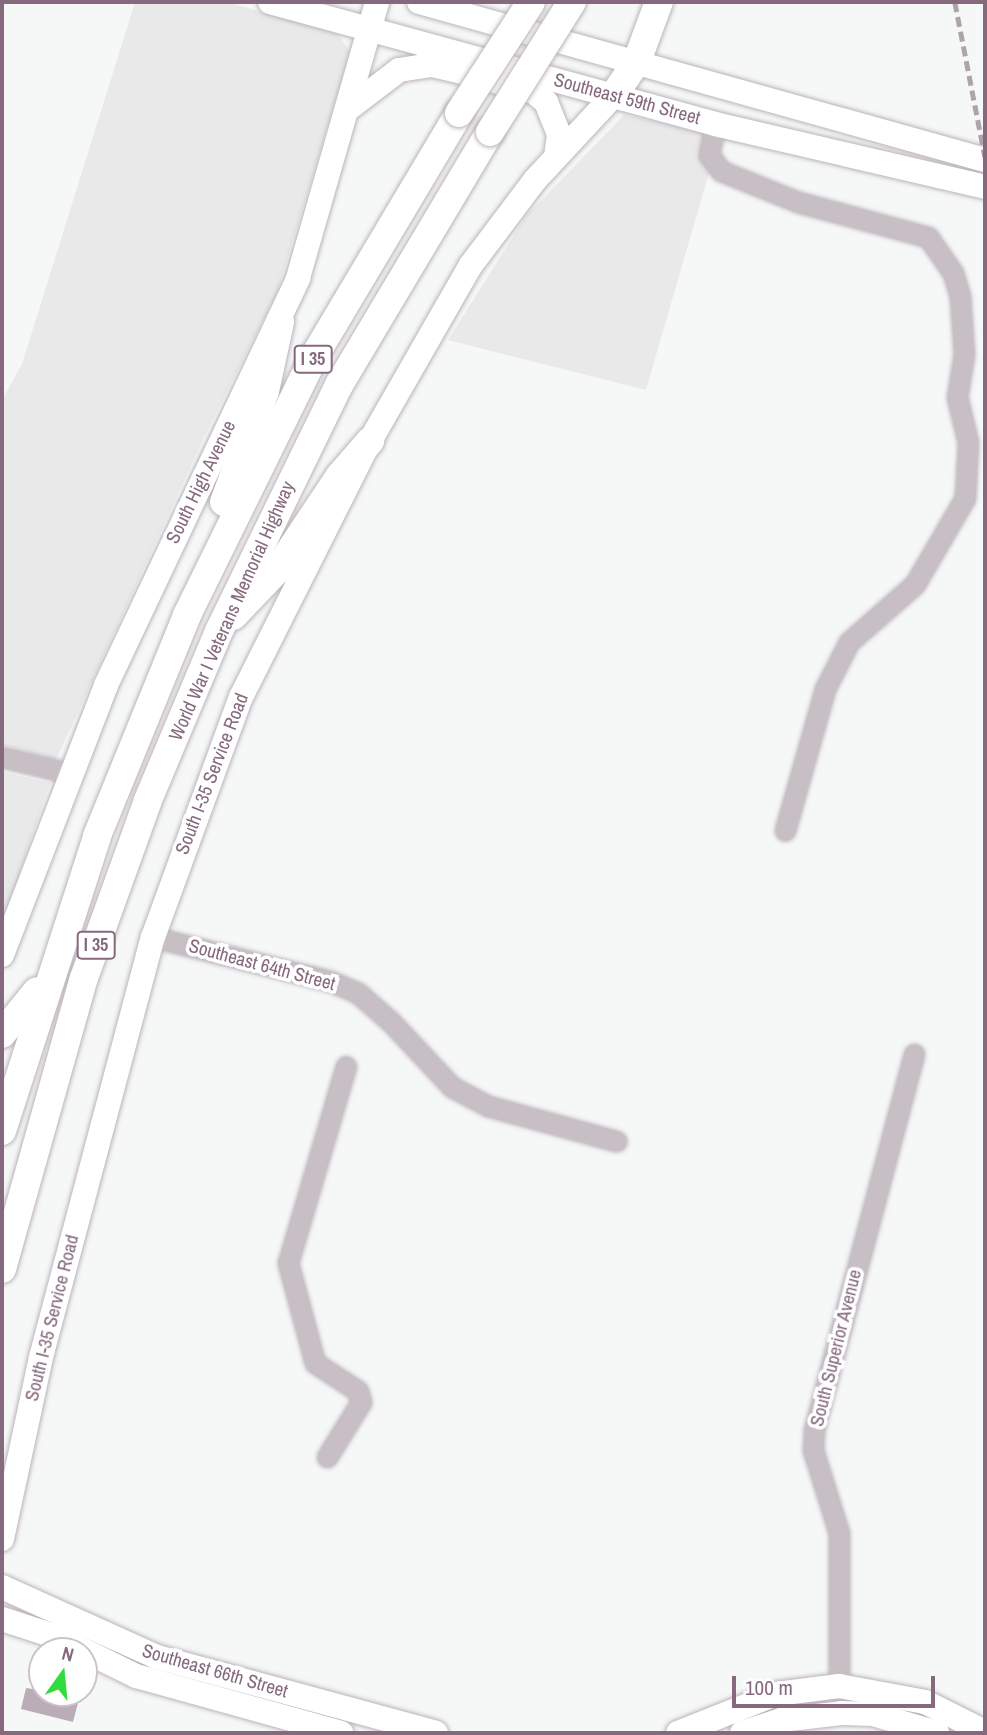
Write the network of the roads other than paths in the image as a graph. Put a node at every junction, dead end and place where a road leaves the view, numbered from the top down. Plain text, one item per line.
1 (270, 2) edge
2 (377, 2) edge
3 (419, 2) edge
4 (531, 2) edge
5 (572, 2) edge
6 (659, 2) edge
7 (370, 30) junction
8 (637, 61) junction
9 (614, 95) junction
10 (348, 109) junction
11 (715, 124) junction
12 (556, 156) junction
13 (985, 160) edge
14 (985, 187) edge
15 (280, 322) junction
16 (370, 441) junction
17 (187, 615) junction
18 (219, 631) junction
19 (2, 757) edge
20 (69, 773) junction
21 (785, 830) dead end
22 (153, 937) junction
23 (2, 956) edge
24 (46, 981) junction
25 (2, 1034) edge
26 (914, 1054) dead end
27 (346, 1066) dead end
28 (2, 1131) edge
29 (616, 1141) dead end
30 (2, 1269) edge
31 (327, 1457) dead end
32 (2, 1539) edge
33 (2, 1587) edge
34 (2, 1619) edge
35 (839, 1686) junction
36 (424, 1732) edge
37 (985, 1732) edge
38 (341, 1733) edge
39 (678, 1733) edge
40 (742, 1733) edge
41 (936, 1733) edge

1 - 7 main road, Southeast 59th Street
2 - 7 main road, South High Avenue
3 - 8 main road, Southeast 59th Street
4 - 17 highway, World War I Veterans Memorial Highway / I 35, bridge
5 - 18 highway, World War I Veterans Memorial Highway / I 35, bridge
6 - 8 highway
7 - 9 main road, Southeast 59th Street
7 - 10 main road, South High Avenue
8 - 9 highway
8 - 13 main road, Southeast 59th Street
9 - 11 main road, Southeast 59th Street
9 - 12 main road, South I-35 Service Road
10 - 12 main road
10 - 15 main road, South High Avenue
11 - 14 main road, Southeast 59th Street
11 - 21 street
12 - 16 main road, South I-35 Service Road
15 - 17 highway
15 - 20 main road, South High Avenue
16 - 18 highway
16 - 22 main road, South I-35 Service Road
17 - 24 highway, World War I Veterans Memorial Highway / I 35
18 - 30 highway, World War I Veterans Memorial Highway / I 35
19 - 20 street
20 - 23 main road, South High Avenue
22 - 29 street, Southeast 64th Street
22 - 32 main road, South I-35 Service Road
24 - 25 highway
24 - 28 highway, World War I Veterans Memorial Highway / I 35
26 - 35 street, South Superior Avenue
27 - 31 street
33 - 36 main road, Southeast 66th Street
34 - 38 main road, Southeast 66th Street
35 - 37 main road
35 - 39 main road
40 - 41 main road

